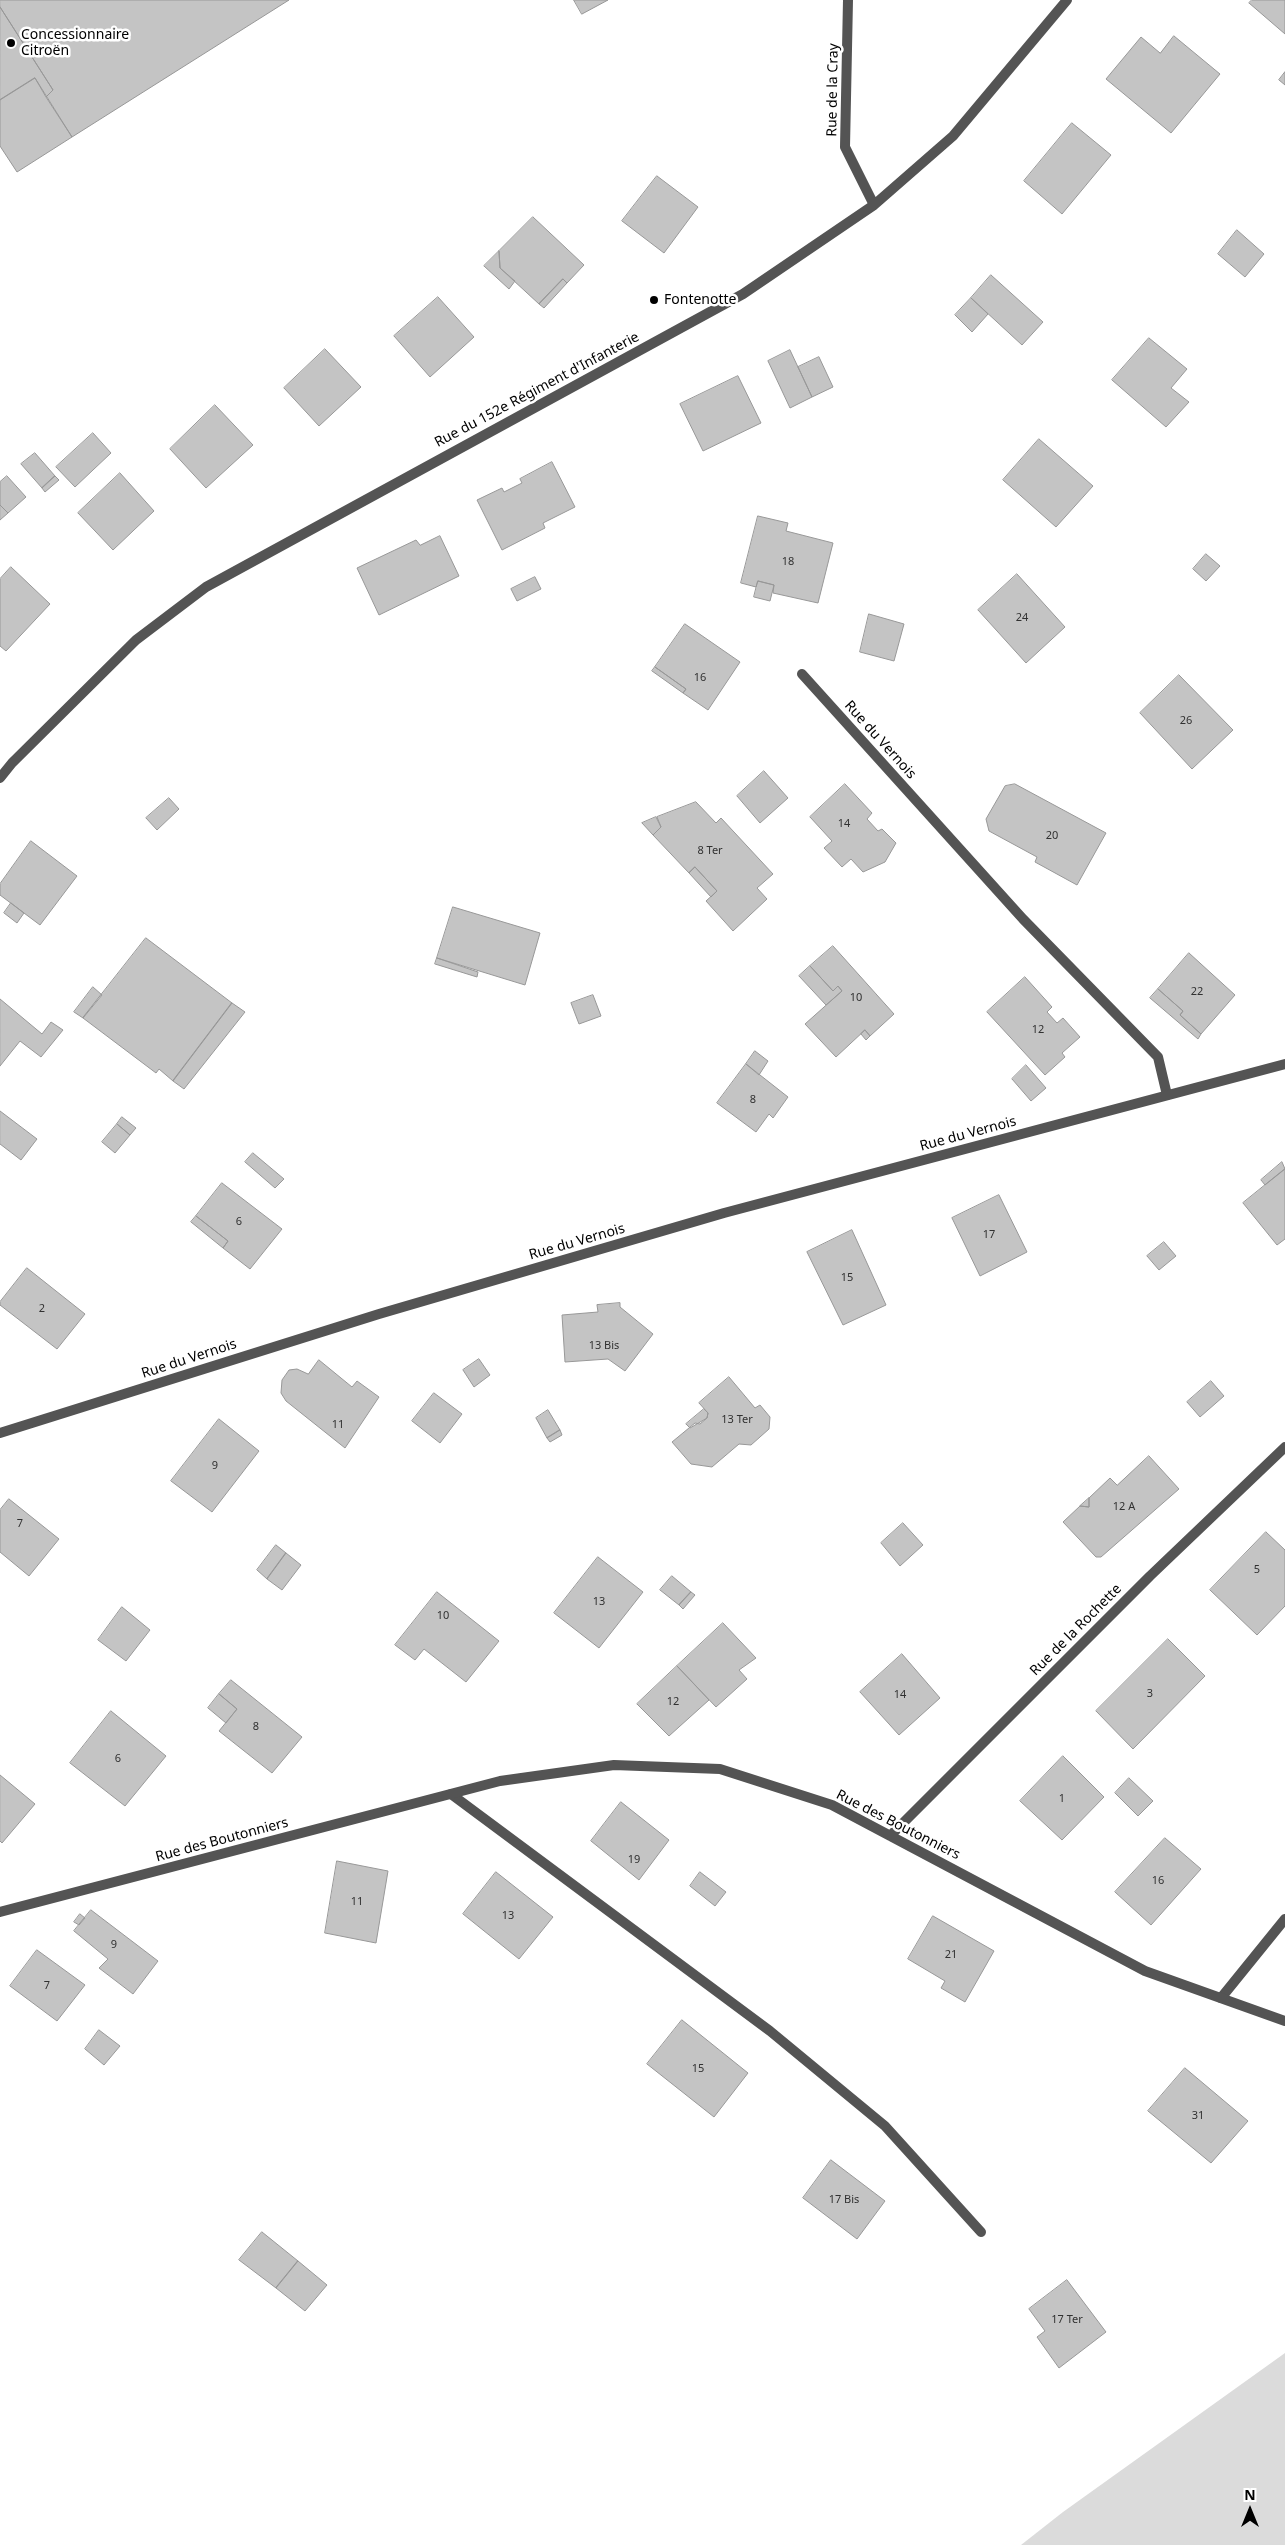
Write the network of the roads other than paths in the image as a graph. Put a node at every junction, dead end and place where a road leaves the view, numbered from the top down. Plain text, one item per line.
1 (848, 0) edge
2 (1067, 0) edge
3 (874, 205) junction
4 (802, 674) dead end
5 (0, 778) edge
6 (1285, 1064) edge
7 (1167, 1095) junction
8 (0, 1433) edge
9 (1285, 1448) edge
10 (451, 1794) junction
11 (890, 1836) junction
12 (0, 1912) edge
13 (1285, 1919) edge
14 (1221, 1998) junction
15 (1285, 2021) edge
16 (981, 2232) dead end

1 - 3 street, Rue de la Cray
2 - 3 street, Rue du 152e Régiment d'Infanterie
3 - 5 street, Rue du 152e Régiment d'Infanterie
4 - 7 street, Rue du Vernois
6 - 7 street, Rue du Vernois
7 - 8 street, Rue du Vernois
9 - 11 street, Rue de la Rochette
10 - 11 street, Rue des Boutonniers
10 - 12 street, Rue des Boutonniers
10 - 16 street
11 - 14 street, Rue des Boutonniers
13 - 14 street
14 - 15 street, Rue des Boutonniers

